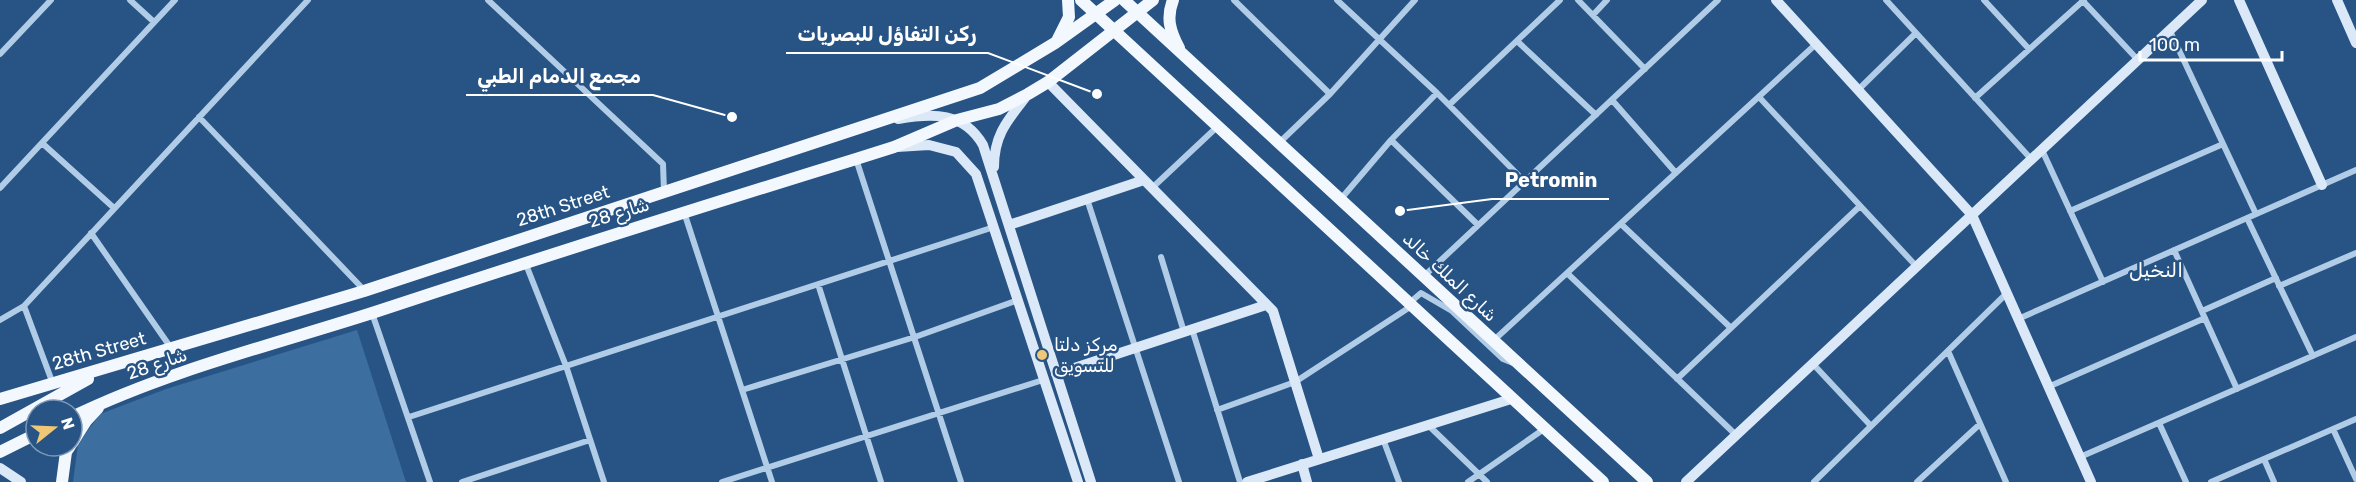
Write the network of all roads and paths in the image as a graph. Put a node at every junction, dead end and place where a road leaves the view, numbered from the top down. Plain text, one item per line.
1 (51, 0) edge
2 (130, 0) edge
3 (175, 0) edge
4 (308, 0) edge
5 (488, 0) edge
6 (1068, 0) edge
7 (1080, 0) edge
8 (1115, 0) edge
9 (1124, 0) edge
10 (1153, 0) edge
11 (1173, 0) edge
12 (1234, 0) edge
13 (1336, 0) edge
14 (1415, 0) edge
15 (1560, 0) edge
16 (1578, 0) edge
17 (1607, 0) edge
18 (1718, 0) edge
19 (1776, 0) edge
20 (1886, 0) edge
21 (1984, 0) edge
22 (2083, 0) edge
23 (2202, 0) edge
24 (2239, 0) edge
25 (2337, 0) edge
26 (1137, 13) junction
27 (1097, 14) junction
28 (1593, 15) junction
29 (154, 22) junction
30 (2170, 31) junction
31 (1113, 32) junction
32 (1916, 33) junction
33 (1378, 39) junction
34 (1517, 41) junction
35 (1055, 43) junction
36 (2356, 43) edge
37 (1816, 44) junction
38 (2030, 49) junction
39 (1087, 51) junction
40 (1136, 52) junction
41 (0, 54) edge
42 (1183, 57) junction
43 (2138, 60) junction
44 (1645, 69) junction
45 (1048, 82) junction
46 (1858, 90) junction
47 (1437, 93) junction
48 (1028, 94) junction
49 (1330, 94) junction
50 (1758, 97) junction
51 (1976, 98) junction
52 (1612, 100) junction
53 (1449, 105) junction
54 (1596, 115) junction
55 (199, 117) junction
56 (957, 120) junction
57 (883, 122) junction
58 (1217, 128) junction
59 (1391, 141) junction
60 (42, 143) junction
61 (1278, 144) junction
62 (2223, 144) junction
63 (894, 147) junction
64 (2042, 150) junction
65 (856, 159) junction
66 (2032, 159) junction
67 (2356, 170) edge
68 (1676, 173) junction
69 (994, 179) junction
70 (1144, 180) junction
71 (1525, 182) junction
72 (2322, 185) junction
73 (0, 188) edge
74 (1152, 188) junction
75 (664, 192) junction
76 (1087, 199) junction
77 (1340, 200) junction
78 (1860, 206) junction
79 (114, 208) junction
80 (2070, 211) junction
81 (684, 212) junction
82 (2256, 214) junction
83 (1972, 215) junction
84 (2247, 218) junction
85 (1620, 224) junction
86 (1010, 225) junction
87 (1478, 225) junction
88 (994, 227) junction
89 (91, 233) junction
90 (2174, 250) junction
91 (2356, 253) edge
92 (1161, 257) dead end
93 (890, 261) junction
94 (525, 262) junction
95 (1917, 267) junction
96 (1567, 273) junction
97 (1424, 277) junction
98 (2276, 278) junction
99 (2103, 282) junction
100 (818, 284) junction
101 (2279, 286) junction
102 (364, 291) junction
103 (2007, 293) junction
104 (1017, 300) junction
105 (1266, 305) junction
106 (24, 306) junction
107 (1410, 307) junction
108 (372, 312) junction
109 (2203, 314) junction
110 (718, 317) junction
111 (2018, 319) junction
112 (0, 320) edge
113 (1731, 328) junction
114 (1188, 330) junction
115 (2356, 337) edge
116 (915, 338) junction
117 (1493, 341) junction
118 (1137, 347) junction
119 (171, 349) junction
120 (1948, 351) junction
121 (2313, 356) junction
122 (843, 360) junction
123 (1813, 364) junction
124 (566, 366) junction
125 (1522, 367) junction
126 (108, 368) junction
127 (1056, 374) junction
128 (1677, 379) junction
129 (1043, 380) junction
130 (1295, 382) junction
131 (53, 384) junction
132 (2048, 387) junction
133 (2237, 389) junction
134 (742, 390) junction
135 (0, 399) edge
136 (1511, 399) junction
137 (106, 400) junction
138 (1217, 410) junction
139 (84, 411) edge
140 (940, 414) junction
141 (409, 417) junction
142 (2356, 419) edge
143 (2159, 423) junction
144 (84, 424) edge
145 (1427, 424) junction
146 (1980, 424) junction
147 (1871, 426) junction
148 (0, 428) edge
149 (1544, 429) junction
150 (2333, 429) junction
151 (1736, 435) junction
152 (867, 436) junction
153 (1383, 439) junction
154 (24, 440) edge
155 (590, 440) junction
156 (0, 452) edge
157 (2080, 457) junction
158 (65, 458) edge
159 (1319, 459) junction
160 (2264, 459) junction
161 (1302, 464) junction
162 (767, 467) junction
163 (0, 468) edge
164 (1479, 474) junction
165 (2356, 479) edge
166 (21, 482) edge
167 (62, 482) edge
168 (430, 482) edge
169 (462, 482) edge
170 (604, 482) edge
171 (722, 482) edge
172 (772, 482) edge
173 (881, 482) edge
174 (961, 482) edge
175 (1078, 482) edge
176 (1091, 482) edge
177 (1179, 482) edge
178 (1240, 482) edge
179 (1247, 482) edge
180 (1307, 482) edge
181 (1399, 482) edge
182 (1468, 482) edge
183 (1487, 482) edge
184 (1603, 482) edge
185 (1647, 482) edge
186 (1686, 482) edge
187 (1814, 482) edge
188 (1917, 482) edge
189 (2006, 482) edge
190 (2091, 482) edge
191 (2186, 482) edge
192 (2211, 482) edge
193 (2274, 482) edge

1 - 41 street
2 - 29 street
3 - 29 street
4 - 55 street
5 - 75 street
6 - 35 main road
7 - 27 main road
8 - 27 main road, 28th Street
9 - 26 main road, شارع الملك خالد
10 - 26 main road, شارع 28
11 - 42 main road
12 - 49 street
13 - 33 street
14 - 33 street
15 - 34 street
16 - 28 street
17 - 28 street
18 - 44 street
19 - 37 street
20 - 32 street
21 - 38 street
22 - 38 street
22 - 43 street
23 - 30 street
24 - 72 street
25 - 36 street
26 - 31 main road, شارع 28
26 - 42 main road, شارع الملك خالد
27 - 31 main road
27 - 35 main road, 28th Street
28 - 44 street
29 - 60 street
30 - 43 street
30 - 62 street
31 - 39 main road, شارع 28
31 - 40 main road
32 - 46 street
32 - 51 street
33 - 47 street
33 - 49 street
34 - 53 street
34 - 54 street
35 - 57 main road, 28th Street
37 - 46 street
37 - 50 street
38 - 51 street
39 - 40 main road
39 - 45 main road, شارع 28
40 - 58 main road
42 - 61 main road, شارع الملك خالد
43 - 64 street
44 - 52 street
45 - 48 main road, شارع 28
45 - 70 street
46 - 83 street
47 - 53 street
47 - 59 street
48 - 56 main road, شارع 28
48 - 69 street
49 - 61 street
50 - 68 street
50 - 78 street
51 - 66 street
52 - 54 street
52 - 68 street
53 - 71 street
54 - 71 street
55 - 79 street
55 - 102 street
56 - 57 street
56 - 63 main road, شارع 28
56 - 69 street
57 - 75 main road, 28th Street
58 - 74 street
58 - 107 main road
59 - 77 street
59 - 87 street
60 - 73 street
60 - 79 street
61 - 77 main road, شارع الملك خالد
62 - 80 street
62 - 82 street
63 - 65 main road, شارع 28
63 - 88 street
64 - 66 street
64 - 80 street
65 - 81 main road, شارع 28
65 - 93 street
66 - 83 street
67 - 72 street
68 - 85 street
69 - 86 street
70 - 74 street
70 - 76 street
71 - 87 street
72 - 82 street
74 - 105 street
75 - 102 main road, 28th Street
76 - 86 street
76 - 118 street
77 - 97 main road, شارع الملك خالد
78 - 95 street
78 - 113 street
79 - 89 street
80 - 99 street
81 - 94 main road, شارع 28
81 - 110 street
82 - 84 street
83 - 95 street
83 - 103 street
84 - 90 street
84 - 98 street
85 - 96 street
85 - 113 street
86 - 127 street
87 - 97 street
88 - 93 street
88 - 104 street
89 - 106 street
89 - 119 street
90 - 99 street
90 - 109 street
91 - 101 street
92 - 114 street
93 - 100 street
93 - 116 street
94 - 108 main road, شارع 28
94 - 124 street
95 - 123 street
96 - 117 street
96 - 128 street
97 - 117 main road, شارع الملك خالد
98 - 101 street
98 - 109 street
99 - 111 street
100 - 110 street
100 - 122 street
101 - 121 street
102 - 119 main road, 28th Street
103 - 111 street
103 - 120 street
104 - 116 street
104 - 129 street
105 - 114 street
105 - 130 street
106 - 112 street
106 - 131 street
107 - 125 street
107 - 130 street
107 - 136 main road
108 - 137 main road, شارع 28
108 - 141 street
109 - 132 street
109 - 133 street
110 - 124 street
110 - 134 street
111 - 132 street
113 - 128 street
114 - 118 street
114 - 138 street
115 - 121 street
116 - 122 street
116 - 140 street
117 - 125 main road, شارع الملك خالد
118 - 127 street
118 - 177 street
119 - 126 main road, 28th Street
120 - 146 street
120 - 147 street
121 - 133 street
122 - 134 street
122 - 152 street
123 - 147 street
123 - 151 street
124 - 141 street
124 - 155 street
125 - 185 main road, شارع الملك خالد
126 - 131 main road, 28th Street
126 - 148 main road
127 - 176 street
128 - 151 street
129 - 140 street
129 - 175 street
130 - 138 street
130 - 159 street
131 - 135 main road, 28th Street
132 - 157 street
133 - 143 street
134 - 162 street
136 - 145 street
136 - 149 main road
137 - 139 main road, شارع 28
137 - 144 main road
138 - 178 street
140 - 152 street
140 - 174 street
141 - 168 street
142 - 150 street
143 - 157 street
143 - 191 street
145 - 153 street
145 - 164 street
146 - 188 street
146 - 189 street
147 - 187 street
149 - 164 street
149 - 184 main road
150 - 160 street
150 - 165 street
151 - 186 street
152 - 162 street
152 - 173 street
153 - 159 street
153 - 181 street
154 - 156 main road
155 - 169 street
155 - 170 street
157 - 190 street
158 - 167 main road
159 - 161 street
160 - 192 street
160 - 193 street
161 - 179 street
161 - 180 street
162 - 171 street
162 - 172 street
163 - 166 street
164 - 182 street
164 - 183 street

